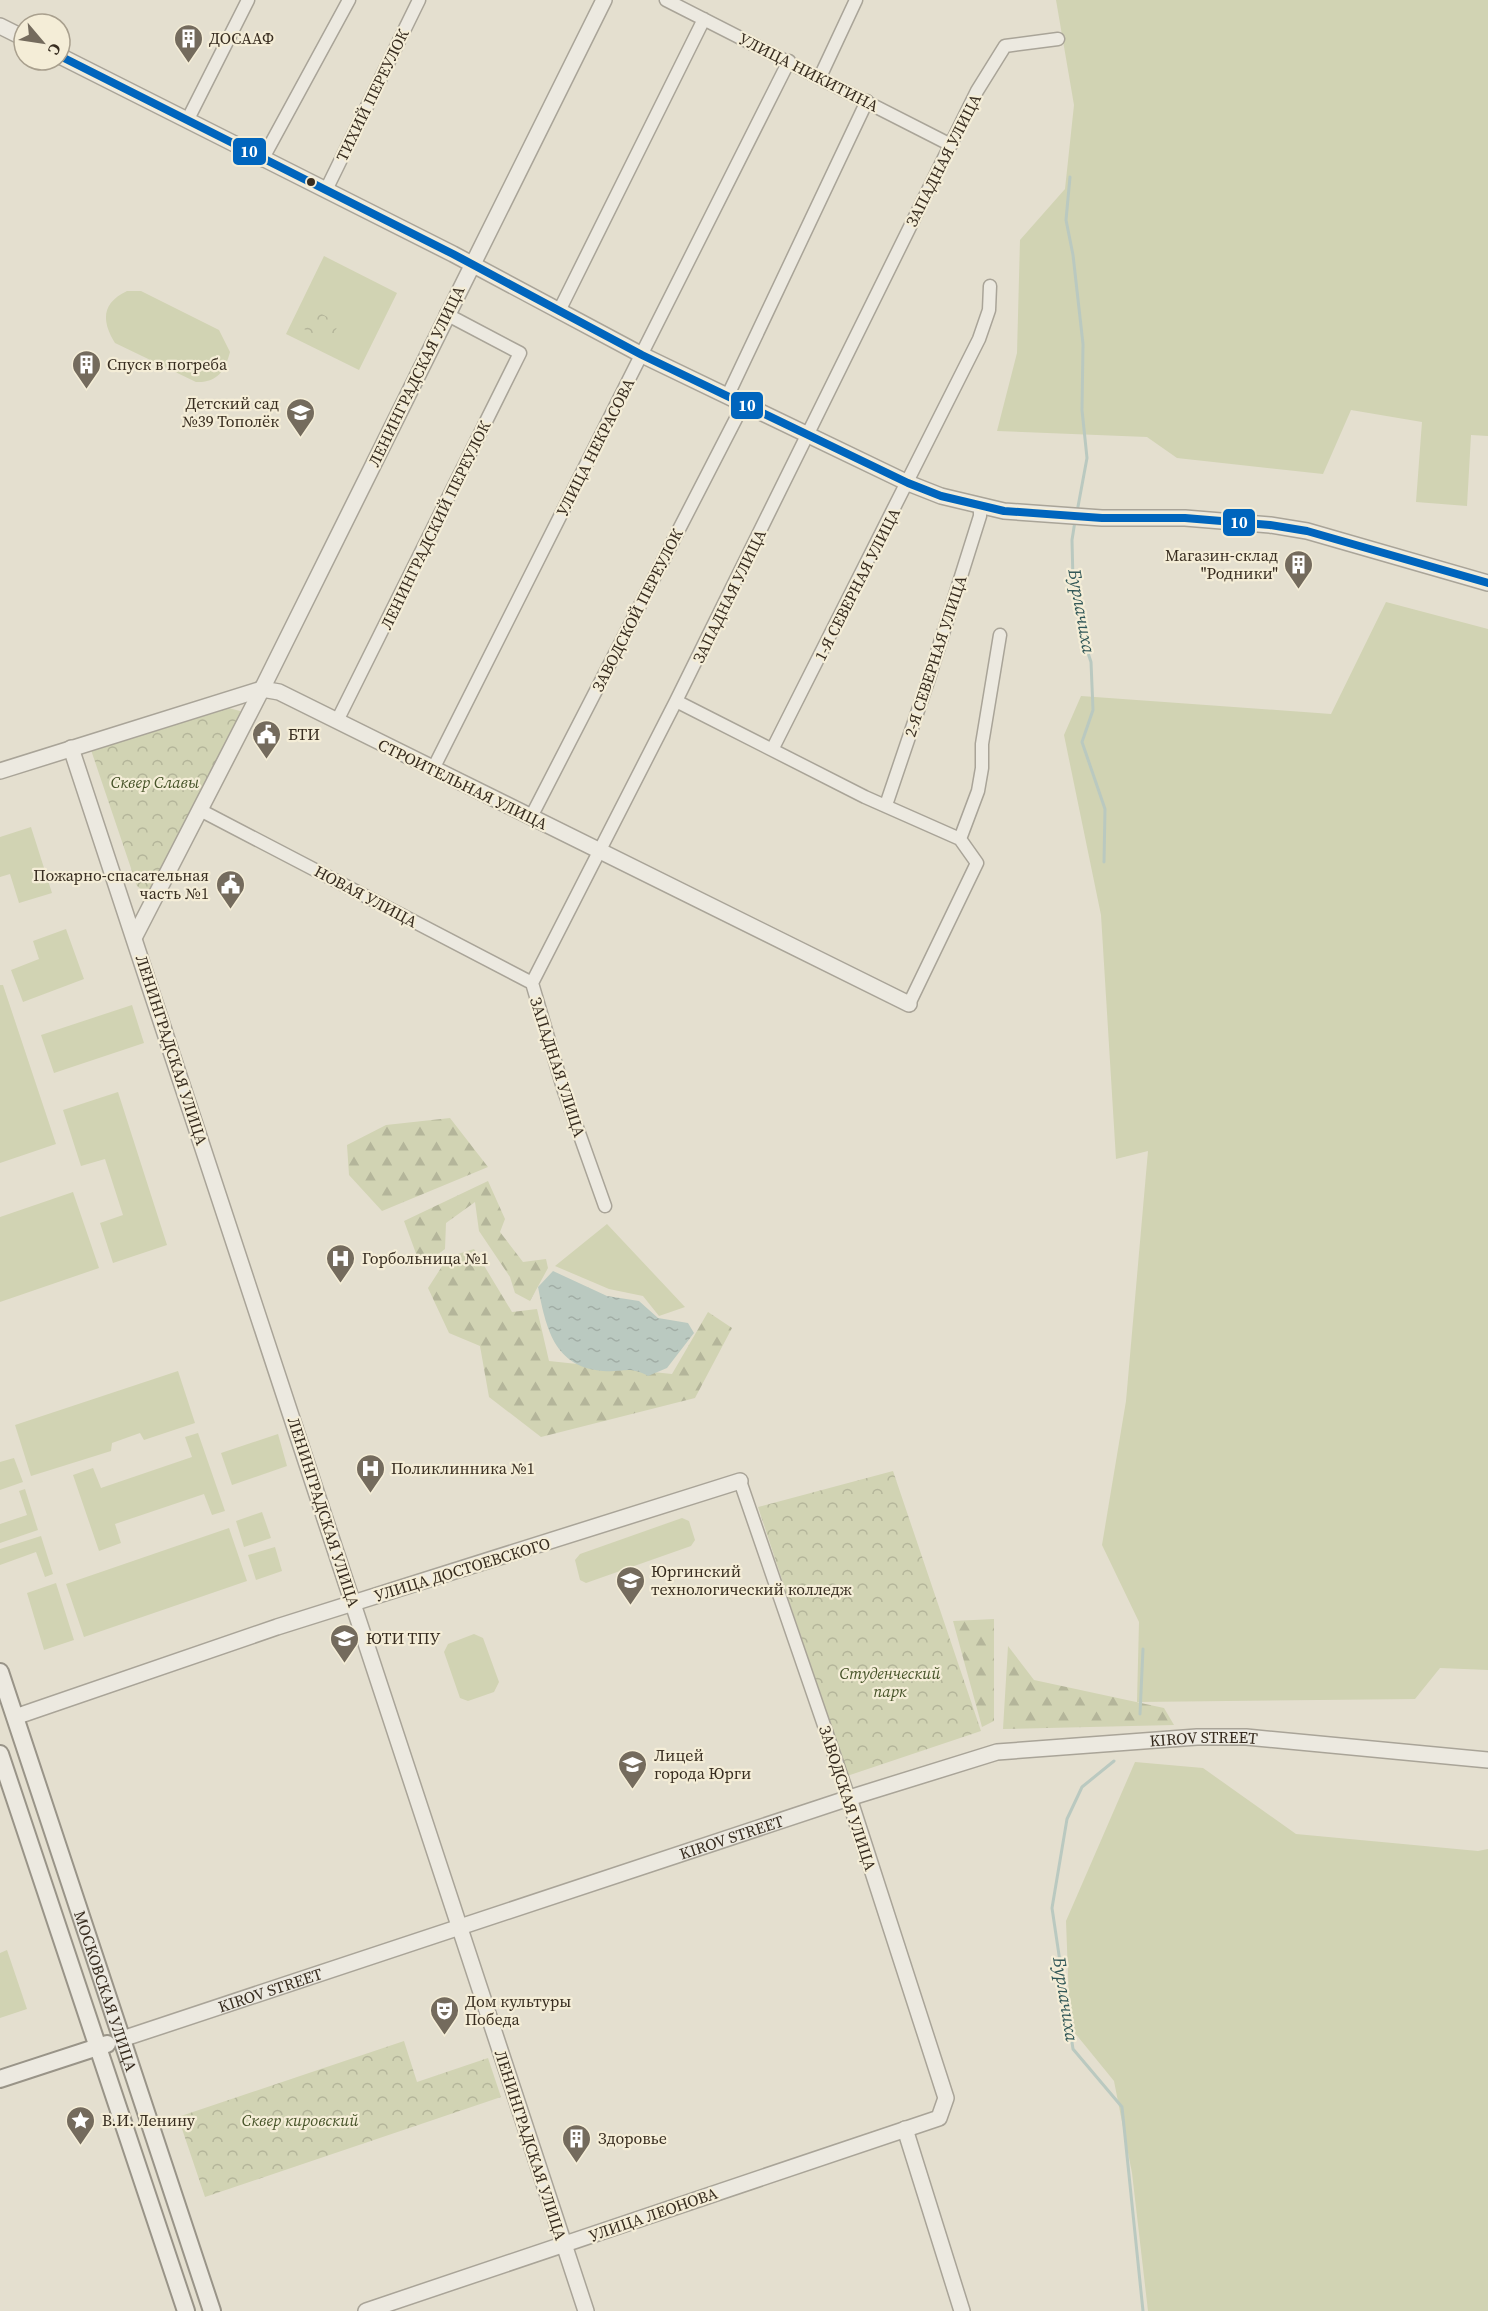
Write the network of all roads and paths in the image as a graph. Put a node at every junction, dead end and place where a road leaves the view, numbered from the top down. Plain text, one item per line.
1 (248, 0) edge
2 (349, 0) edge
3 (419, 0) edge
4 (604, 0) edge
5 (666, 0) edge
6 (856, 0) edge
7 (704, 19) junction
8 (1058, 39) dead end
9 (789, 61) junction
10 (72, 62) edge
11 (820, 77) junction
12 (867, 101) junction
13 (187, 121) junction
14 (951, 145) junction
15 (261, 160) junction
16 (326, 190) junction
17 (471, 264) junction
18 (990, 286) dead end
19 (560, 309) junction
20 (446, 314) junction
21 (642, 355) junction
22 (728, 395) junction
23 (744, 403) junction
24 (809, 436) junction
25 (908, 483) junction
26 (980, 508) junction
27 (1488, 583) edge
28 (1000, 635) dead end
29 (262, 689) junction
30 (676, 701) junction
31 (337, 721) junction
32 (71, 748) junction
33 (773, 748) junction
34 (433, 769) junction
35 (0, 771) edge
36 (886, 804) junction
37 (200, 810) junction
38 (531, 817) junction
39 (960, 838) junction
40 (599, 851) junction
41 (135, 936) junction
42 (532, 983) junction
43 (909, 1004) joint
44 (605, 1206) dead end
45 (740, 1481) joint
46 (354, 1603) junction
47 (0, 1672) edge
48 (15, 1717) junction
49 (0, 1754) edge
50 (1488, 1760) edge
51 (849, 1798) junction
52 (460, 1928) junction
53 (122, 2039) junction
54 (98, 2047) junction
55 (0, 2079) edge
56 (939, 2118) joint
57 (905, 2129) junction
58 (564, 2244) junction
59 (186, 2311) edge
60 (212, 2311) edge
61 (366, 2311) edge
62 (586, 2311) edge
63 (962, 2311) edge

1 - 13 street
2 - 15 street
3 - 16 street, ТИХИЙ ПЕРЕУЛОК
4 - 17 street, ЛЕНИНГРАДСКАЯ УЛИЦА
5 - 7 street, УЛИЦА НИКИТИНА
6 - 11 street
7 - 9 street, УЛИЦА НИКИТИНА
7 - 19 street
8 - 14 street, ЗАПАДНАЯ УЛИЦА
9 - 11 street, УЛИЦА НИКИТИНА
9 - 21 street, УЛИЦА НЕКРАСОВА
10 - 13 street
11 - 12 street, УЛИЦА НИКИТИНА
12 - 14 street, УЛИЦА НИКИТИНА
12 - 22 street
13 - 15 street
14 - 24 street, ЗАПАДНАЯ УЛИЦА
15 - 16 street
16 - 17 street
17 - 19 street
17 - 20 street, ЛЕНИНГРАДСКАЯ УЛИЦА
18 - 25 street, 1-Я СЕВЕРНАЯ УЛИЦА
19 - 21 street
20 - 29 street, ЛЕНИНГРАДСКАЯ УЛИЦА
20 - 31 street, ЛЕНИНГРАДСКИЙ ПЕРЕУЛОК
21 - 22 street
21 - 34 street, УЛИЦА НЕКРАСОВА
22 - 23 street
23 - 24 street
23 - 38 street, ЗАВОДСКОЙ ПЕРЕУЛОК
24 - 25 street
24 - 30 street, ЗАПАДНАЯ УЛИЦА
25 - 26 street
25 - 33 street, 1-Я СЕВЕРНАЯ УЛИЦА
26 - 27 street
26 - 36 street, 2-Я СЕВЕРНАЯ УЛИЦА
28 - 39 street
29 - 31 street, СТРОИТЕЛЬНАЯ УЛИЦА
29 - 32 street
29 - 37 street, ЛЕНИНГРАДСКАЯ УЛИЦА
30 - 33 street
30 - 40 street, ЗАПАДНАЯ УЛИЦА
31 - 34 street, СТРОИТЕЛЬНАЯ УЛИЦА
32 - 35 street
32 - 41 street, ЛЕНИНГРАДСКАЯ УЛИЦА
33 - 36 street
34 - 38 street, СТРОИТЕЛЬНАЯ УЛИЦА
36 - 39 street
37 - 41 street, ЛЕНИНГРАДСКАЯ УЛИЦА
37 - 42 street, НОВАЯ УЛИЦА
38 - 40 street, СТРОИТЕЛЬНАЯ УЛИЦА
39 - 43 street
40 - 42 street, ЗАПАДНАЯ УЛИЦА
40 - 43 street, СТРОИТЕЛЬНАЯ УЛИЦА
41 - 46 street, ЛЕНИНГРАДСКАЯ УЛИЦА
42 - 44 street, ЗАПАДНАЯ УЛИЦА
45 - 46 street, УЛИЦА ДОСТОЕВСКОГО
45 - 51 street, ЗАВОДСКАЯ УЛИЦА
46 - 48 street, УЛИЦА ДОСТОЕВСКОГО
46 - 52 street, ЛЕНИНГРАДСКАЯ УЛИЦА
47 - 48 main road, МОСКОВСКАЯ УЛИЦА
48 - 53 main road, МОСКОВСКАЯ УЛИЦА
49 - 54 main road, МОСКОВСКАЯ УЛИЦА
50 - 51 street, KIROV STREET
51 - 52 street, KIROV STREET
51 - 56 street, ЗАВОДСКАЯ УЛИЦА
52 - 53 street, KIROV STREET
52 - 58 street, ЛЕНИНГРАДСКАЯ УЛИЦА
53 - 54 main road, KIROV STREET
53 - 60 main road, МОСКОВСКАЯ УЛИЦА
54 - 55 main road, KIROV STREET
54 - 59 main road, МОСКОВСКАЯ УЛИЦА
56 - 57 street, УЛИЦА ЛЕОНОВА
57 - 58 street, УЛИЦА ЛЕОНОВА
57 - 63 street
58 - 61 street, УЛИЦА ЛЕОНОВА
58 - 62 street, ЛЕНИНГРАДСКАЯ УЛИЦА

